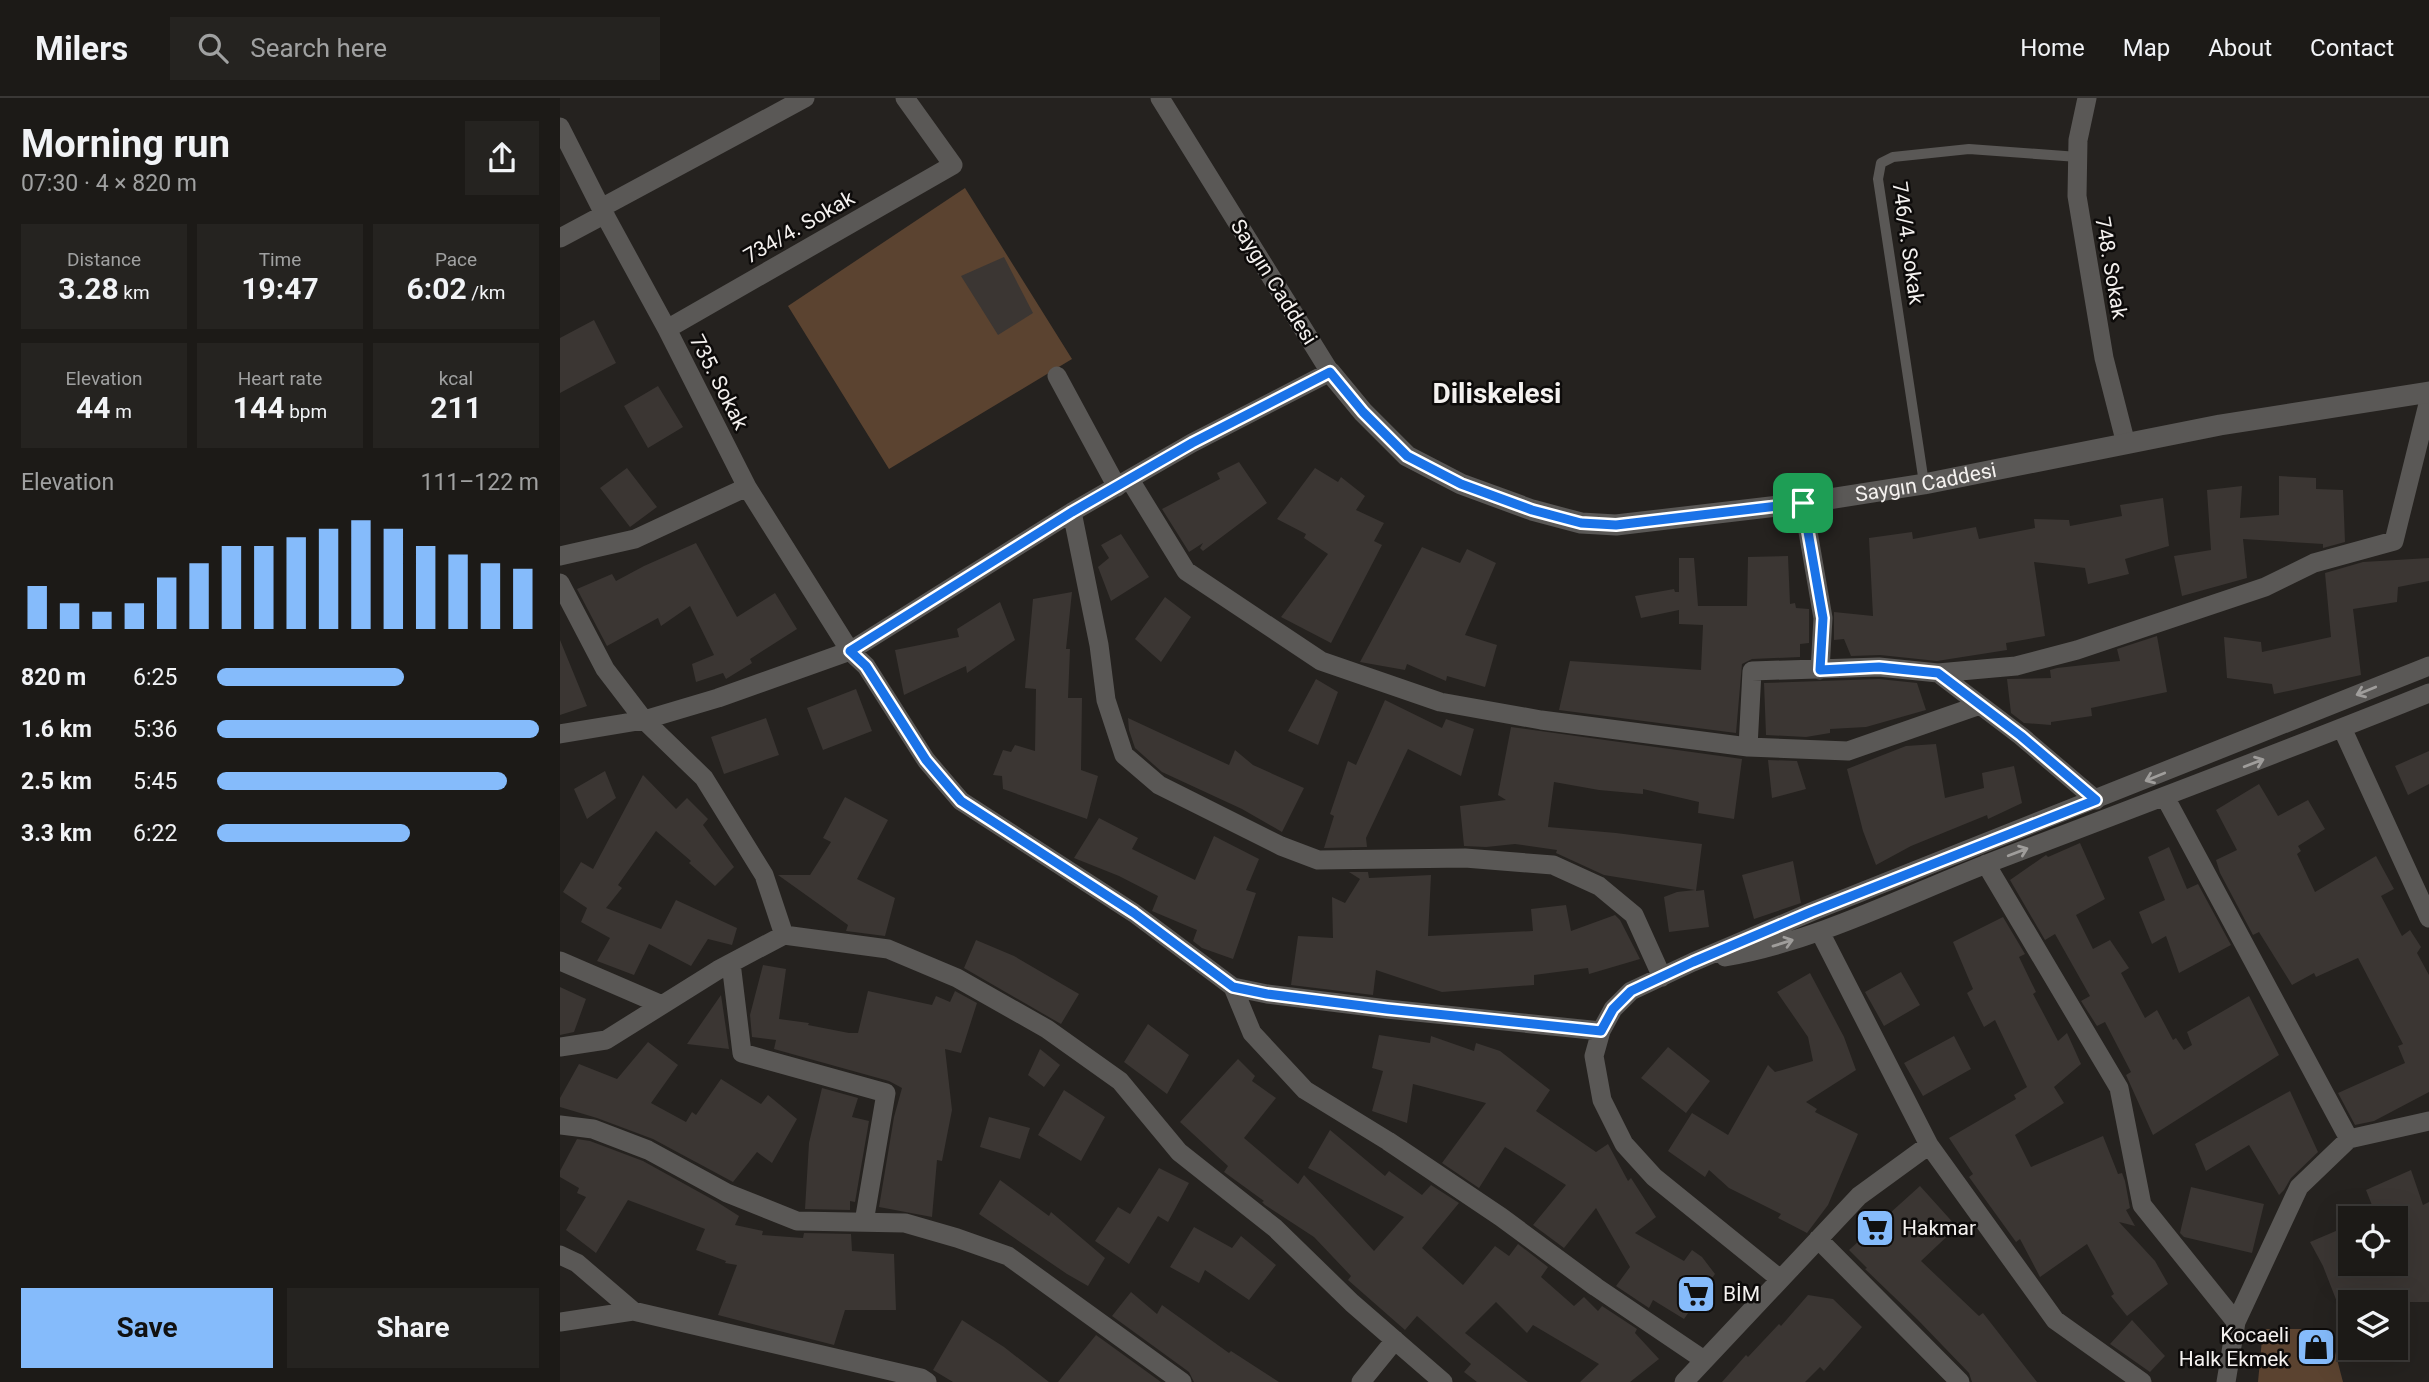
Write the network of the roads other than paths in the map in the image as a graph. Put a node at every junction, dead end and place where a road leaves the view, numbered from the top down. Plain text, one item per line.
1 (805, 98) edge
2 (905, 98) edge
3 (1160, 98) edge
4 (2087, 98) edge
5 (560, 127) edge
6 (2078, 157) junction
7 (603, 211) junction
8 (560, 238) edge
9 (667, 329) junction
10 (1330, 372) junction
11 (1057, 376) dead end
12 (2429, 392) edge
13 (2429, 400) edge
14 (2126, 444) junction
15 (1123, 483) junction
16 (1924, 484) junction
17 (747, 487) junction
18 (1803, 503) junction
19 (1072, 512) junction
20 (560, 556) edge
21 (560, 583) edge
22 (850, 651) junction
23 (2429, 666) edge
24 (1820, 670) junction
25 (1938, 673) junction
26 (2429, 693) edge
27 (1980, 705) junction
28 (644, 720) junction
29 (2342, 728) junction
30 (560, 734) edge
31 (1748, 747) junction
32 (2165, 797) junction
33 (2096, 800) junction
34 (1986, 864) junction
35 (2429, 918) edge
36 (1820, 932) junction
37 (784, 935) junction
38 (560, 961) edge
39 (1693, 962) junction
40 (731, 963) junction
41 (1662, 977) junction
42 (1233, 987) junction
43 (662, 1005) junction
44 (1601, 1031) junction
45 (560, 1047) edge
46 (2429, 1121) edge
47 (560, 1125) edge
48 (2349, 1139) junction
49 (1929, 1145) junction
50 (864, 1222) junction
51 (1818, 1239) junction
52 (560, 1255) edge
53 (1780, 1279) junction
54 (633, 1311) junction
55 (560, 1322) edge
56 (2236, 1322) junction
57 (1395, 1340) junction
58 (1704, 1360) junction
59 (927, 1382) edge
60 (1182, 1382) edge
61 (1361, 1382) edge
62 (1443, 1382) edge
63 (1684, 1382) edge
64 (1960, 1382) edge
65 (2142, 1382) edge
66 (2226, 1382) edge

1 - 7 street
2 - 9 street, 734/4. Sokak
3 - 10 street, Saygın Caddesi
4 - 6 street, 748. Sokak
5 - 7 street, 735. Sokak
6 - 14 street, 748. Sokak
6 - 16 lane, 746/4. Sokak
7 - 8 street
7 - 9 street, 735. Sokak
9 - 17 street, 735. Sokak
10 - 15 street
10 - 18 street, Saygın Caddesi
11 - 15 street
12 - 14 street, Saygın Caddesi
13 - 25 street
14 - 16 street, Saygın Caddesi
15 - 19 street
15 - 31 street
16 - 18 street, Saygın Caddesi
17 - 20 street
17 - 22 street, 735. Sokak
18 - 24 street
19 - 22 street
19 - 41 street
21 - 28 street
22 - 28 street
22 - 42 street, 735. Sokak
23 -> 33 street
24 - 25 street
24 - 31 street
25 - 27 street
26 - 29 street
27 - 31 street
27 - 33 street
28 - 30 street
28 - 37 street
32 -> 29 street
29 - 35 street
34 -> 32 street
32 - 48 street
33 - 39 street
34 - 36 street
34 - 56 street
39 -> 36 street
36 - 49 street
37 - 40 street
37 - 57 street
38 - 43 street
39 - 41 street
40 - 43 street
40 - 50 street
41 - 44 street
42 - 44 street
42 - 58 street
43 - 45 street
44 - 53 street
46 - 48 street
47 - 50 street
48 - 56 street
49 - 51 street
49 - 65 street
50 - 60 street
51 - 53 street
51 - 64 street
52 - 54 street
53 - 58 street
54 - 55 street
54 - 59 street
56 - 66 street
57 - 61 street
57 - 62 street
58 - 63 street

